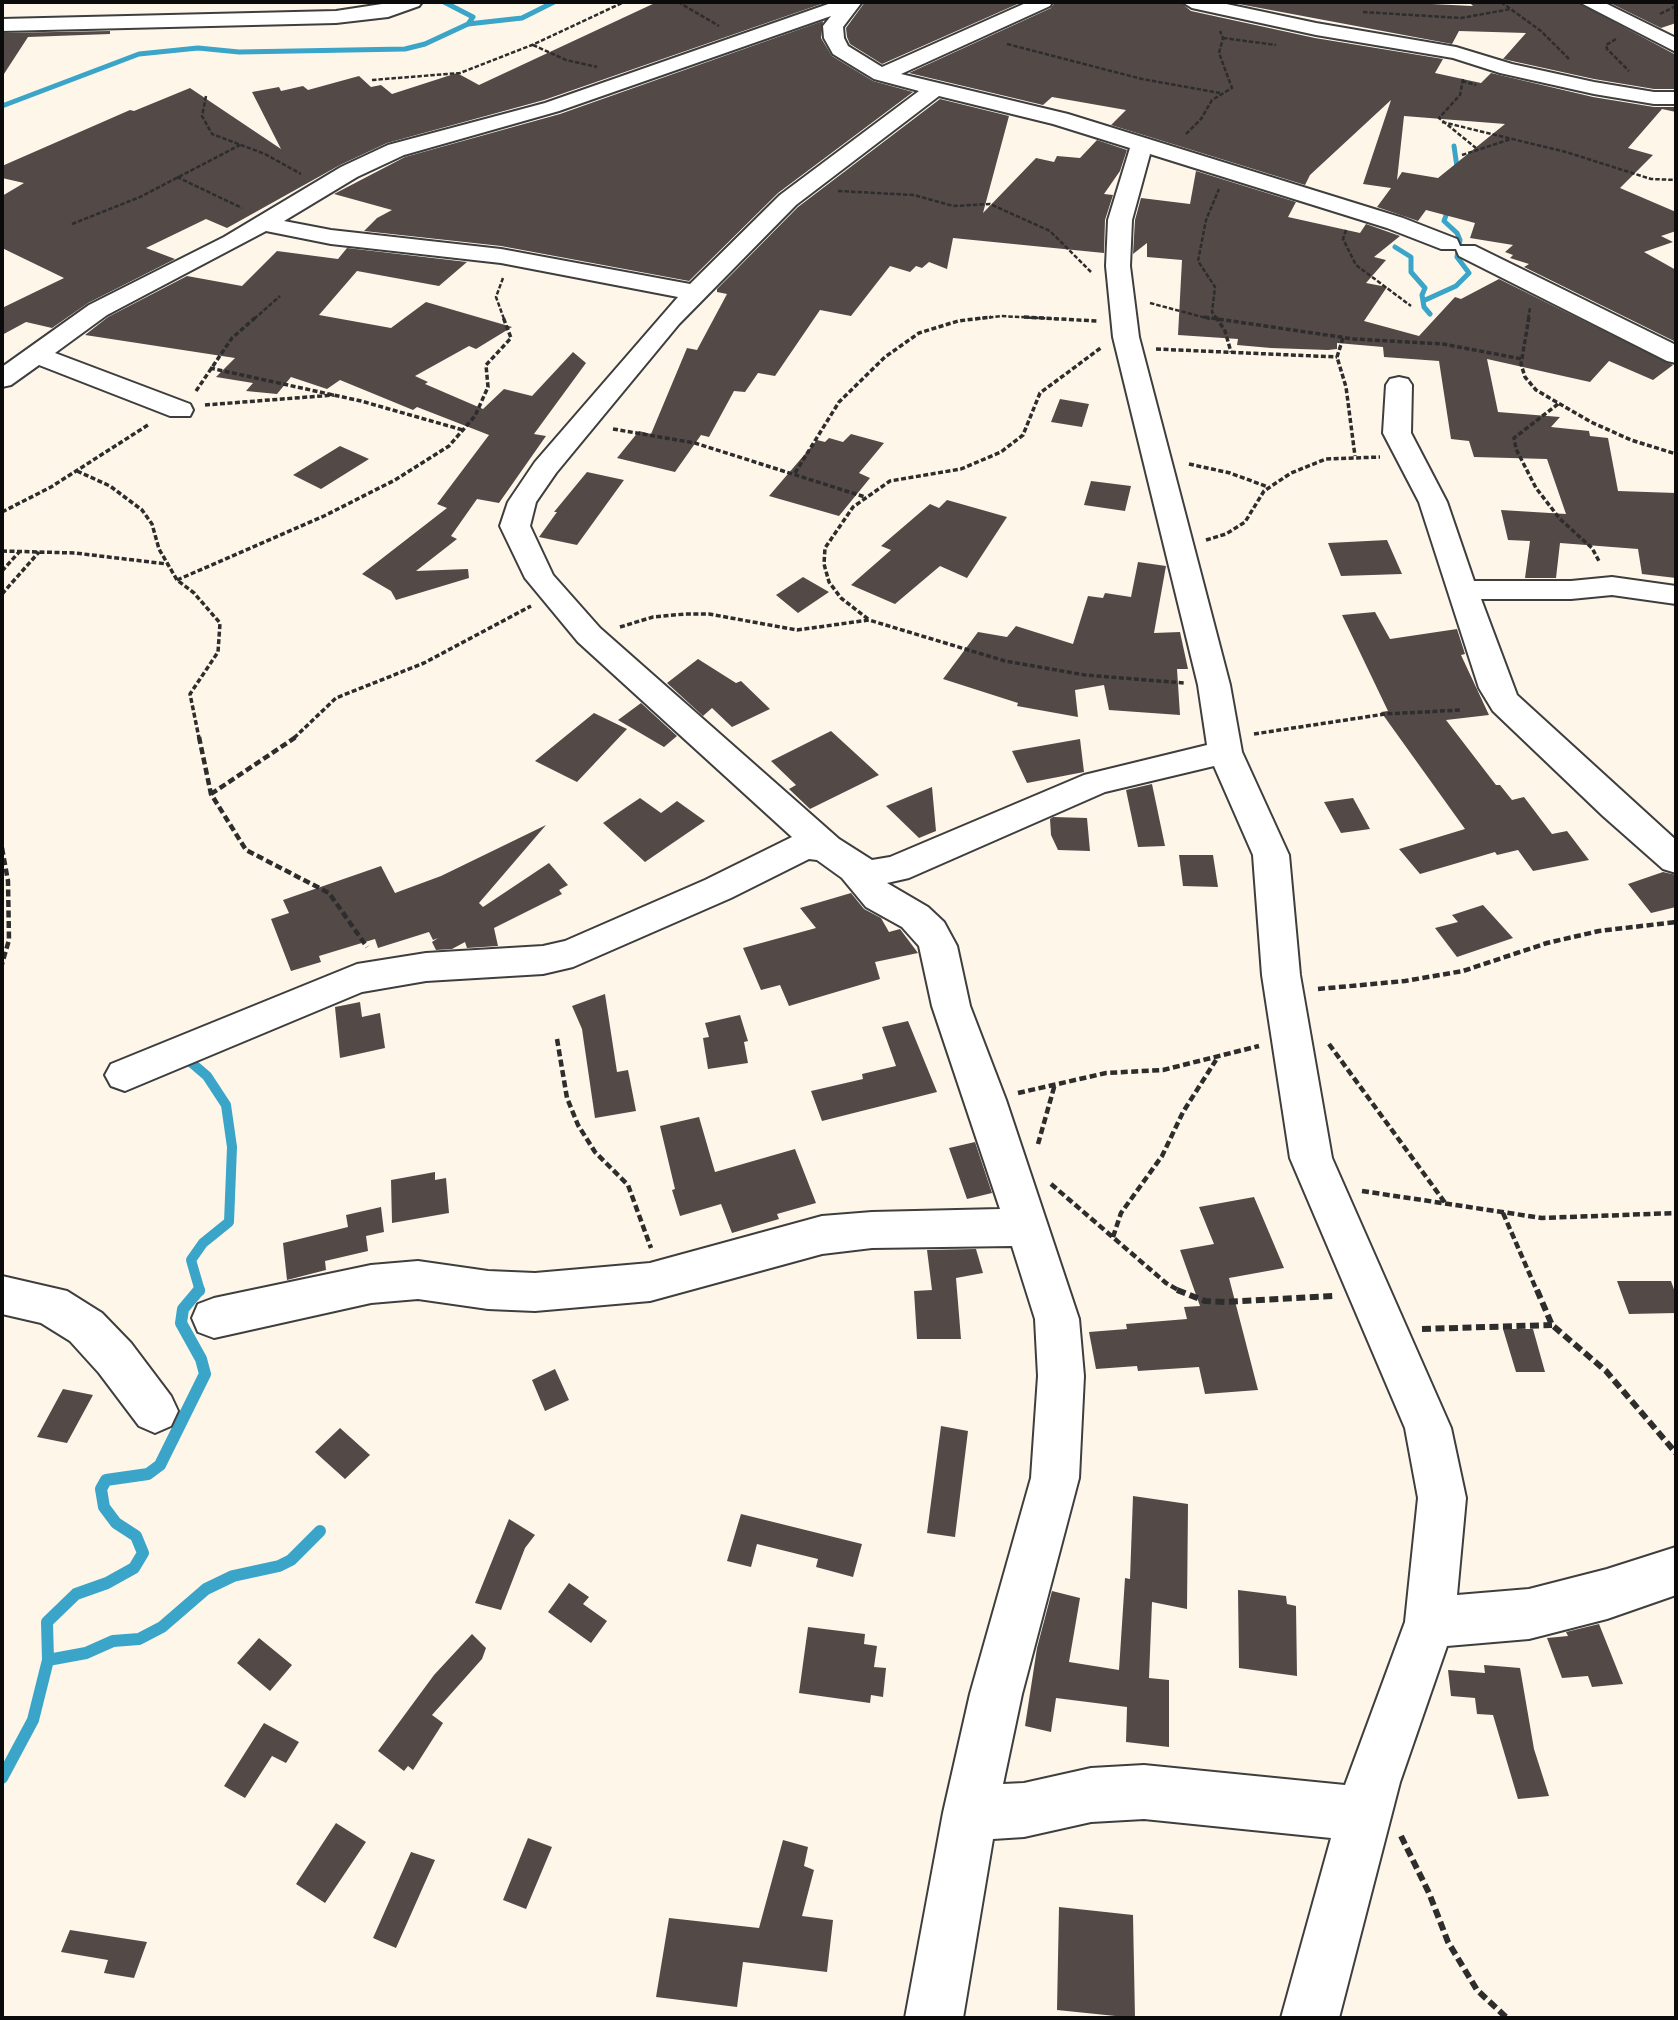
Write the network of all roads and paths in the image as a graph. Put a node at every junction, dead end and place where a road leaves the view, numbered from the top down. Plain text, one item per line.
1 (412, 2) edge
2 (624, 2) edge
3 (678, 2) edge
4 (852, 2) edge
5 (1043, 2) edge
6 (1192, 2) edge
7 (1501, 2) edge
8 (1589, 2) edge
9 (1511, 9) junction
10 (1357, 12) dead end
11 (1243, 14) junction
12 (807, 19) junction
13 (2, 25) edge
14 (834, 26) junction
15 (973, 33) junction
16 (1621, 36) dead end
17 (743, 41) junction
18 (532, 45) junction
19 (1676, 46) edge
20 (1503, 67) junction
21 (661, 69) junction
22 (881, 75) junction
23 (372, 80) dead end
24 (1600, 89) junction
25 (933, 90) junction
26 (1220, 93) junction
27 (206, 96) dead end
28 (1673, 99) edge
29 (1441, 122) junction
30 (1514, 139) junction
31 (240, 145) junction
32 (1476, 148) junction
33 (1152, 149) junction
34 (1462, 155) dead end
35 (1227, 171) junction
36 (176, 177) junction
37 (1676, 180) edge
38 (808, 185) junction
39 (325, 186) junction
40 (1356, 212) junction
41 (266, 222) junction
42 (72, 224) dead end
43 (518, 259) junction
44 (1537, 284) junction
45 (696, 293) junction
46 (280, 296) dead end
47 (1411, 306) dead end
48 (1218, 321) junction
49 (1125, 326) junction
50 (1343, 338) junction
51 (1231, 352) junction
52 (34, 354) junction
53 (1676, 355) edge
54 (1337, 357) junction
55 (1522, 359) junction
56 (210, 368) junction
57 (2, 379) edge
58 (1399, 385) dead end
59 (334, 395) junction
60 (1558, 404) junction
61 (182, 409) junction
62 (581, 425) junction
63 (463, 430) junction
64 (1151, 444) junction
65 (1676, 454) edge
66 (1355, 456) junction
67 (1410, 457) junction
68 (77, 471) junction
69 (795, 473) junction
70 (1268, 487) junction
71 (865, 497) junction
72 (2, 512) edge
73 (1178, 548) junction
74 (2, 551) edge
75 (20, 551) junction
76 (39, 552) junction
77 (167, 564) junction
78 (2, 571) edge
79 (177, 580) junction
80 (1612, 586) junction
81 (1462, 590) junction
82 (2, 594) edge
83 (553, 594) junction
84 (1676, 596) edge
85 (869, 620) junction
86 (589, 635) junction
87 (1214, 685) junction
88 (1461, 710) dead end
89 (1224, 745) junction
90 (211, 794) junction
91 (2, 848) edge
92 (840, 859) junction
93 (1676, 860) edge
94 (2, 880) edge
95 (8, 881) junction
96 (1676, 922) edge
97 (2, 964) edge
98 (383, 972) junction
99 (1281, 975) junction
100 (1306, 1036) junction
101 (557, 1039) dead end
102 (1216, 1059) junction
103 (125, 1075) dead end
104 (986, 1100) junction
105 (1047, 1181) dead end
106 (1323, 1186) junction
107 (1446, 1204) junction
108 (1502, 1212) junction
109 (1676, 1213) edge
110 (1025, 1227) junction
111 (1113, 1237) junction
112 (660, 1279) junction
113 (2, 1295) edge
114 (1378, 1313) junction
115 (214, 1318) dead end
116 (1552, 1325) junction
117 (155, 1411) dead end
118 (1676, 1453) edge
119 (1676, 1571) edge
120 (1430, 1622) junction
121 (1369, 1798) junction
122 (970, 1813) junction
123 (935, 2018) edge
124 (1310, 2018) edge
125 (1507, 2018) edge

1 - 13 street
2 - 18 path
3 - 17 path
4 - 12 street
4 - 14 street
5 - 15 street
6 - 11 street
7 - 9 path
8 - 19 street
9 - 10 path
9 - 24 path
11 - 20 street
11 - 26 path
12 - 14 street
12 - 17 street
14 - 22 street
15 - 22 street
15 - 26 path
16 - 28 path
17 - 21 street
18 - 21 path
18 - 23 path
20 - 24 street
20 - 29 path
21 - 39 street
22 - 25 street
24 - 28 street
25 - 33 street
25 - 38 street
26 - 33 path
27 - 31 path
29 - 30 path
29 - 32 path
30 - 32 path
30 - 37 path
31 - 36 path
31 - 39 path
32 - 34 path
33 - 35 street
33 - 49 street
35 - 40 street
35 - 48 path
36 - 41 path
36 - 42 path
38 - 45 street
38 - 49 path
39 - 41 street
40 - 44 street
40 - 47 path
41 - 43 street
41 - 52 street
43 - 45 street
43 - 63 path
44 - 53 street
44 - 55 path
45 - 62 street
46 - 56 path
48 - 49 path
48 - 50 path
48 - 51 path
49 - 51 path
49 - 64 street
49 - 69 path
49 - 71 path
50 - 54 path
50 - 55 path
51 - 54 path
52 - 57 street
52 - 61 street
54 - 66 path
55 - 60 path
56 - 59 path
56 - 61 path
58 - 67 street
59 - 61 path
59 - 63 path
60 - 65 path
60 - 80 path
61 - 68 path
62 - 69 path
62 - 83 street
63 - 79 path
64 - 70 path
64 - 73 street
66 - 67 path
66 - 70 path
67 - 81 street
68 - 72 path
68 - 77 path
69 - 71 path
70 - 73 path
71 - 85 path
73 - 87 street
74 - 75 path
75 - 76 path
75 - 78 path
76 - 77 path
76 - 82 path
77 - 79 path
79 - 90 path
80 - 81 street
80 - 84 street
81 - 93 street
83 - 86 street
83 - 90 path
85 - 86 path
85 - 87 path
86 - 92 street
87 - 89 street
88 - 89 path
89 - 92 street
89 - 99 street
90 - 98 path
91 - 95 path
92 - 98 street
92 - 104 street
94 - 95 path
95 - 97 path
96 - 99 path
98 - 103 street
99 - 100 street
100 - 102 path
100 - 106 street
100 - 107 path
101 - 112 path
102 - 104 path
102 - 111 path
104 - 110 street
105 - 111 path
106 - 107 path
106 - 114 street
107 - 108 path
108 - 109 path
108 - 116 path
110 - 112 street
110 - 122 street
111 - 114 path
112 - 115 street
113 - 117 street
114 - 116 path
114 - 120 street
116 - 118 path
119 - 120 street
120 - 121 street
121 - 122 street
121 - 124 street
121 - 125 path
122 - 123 street

